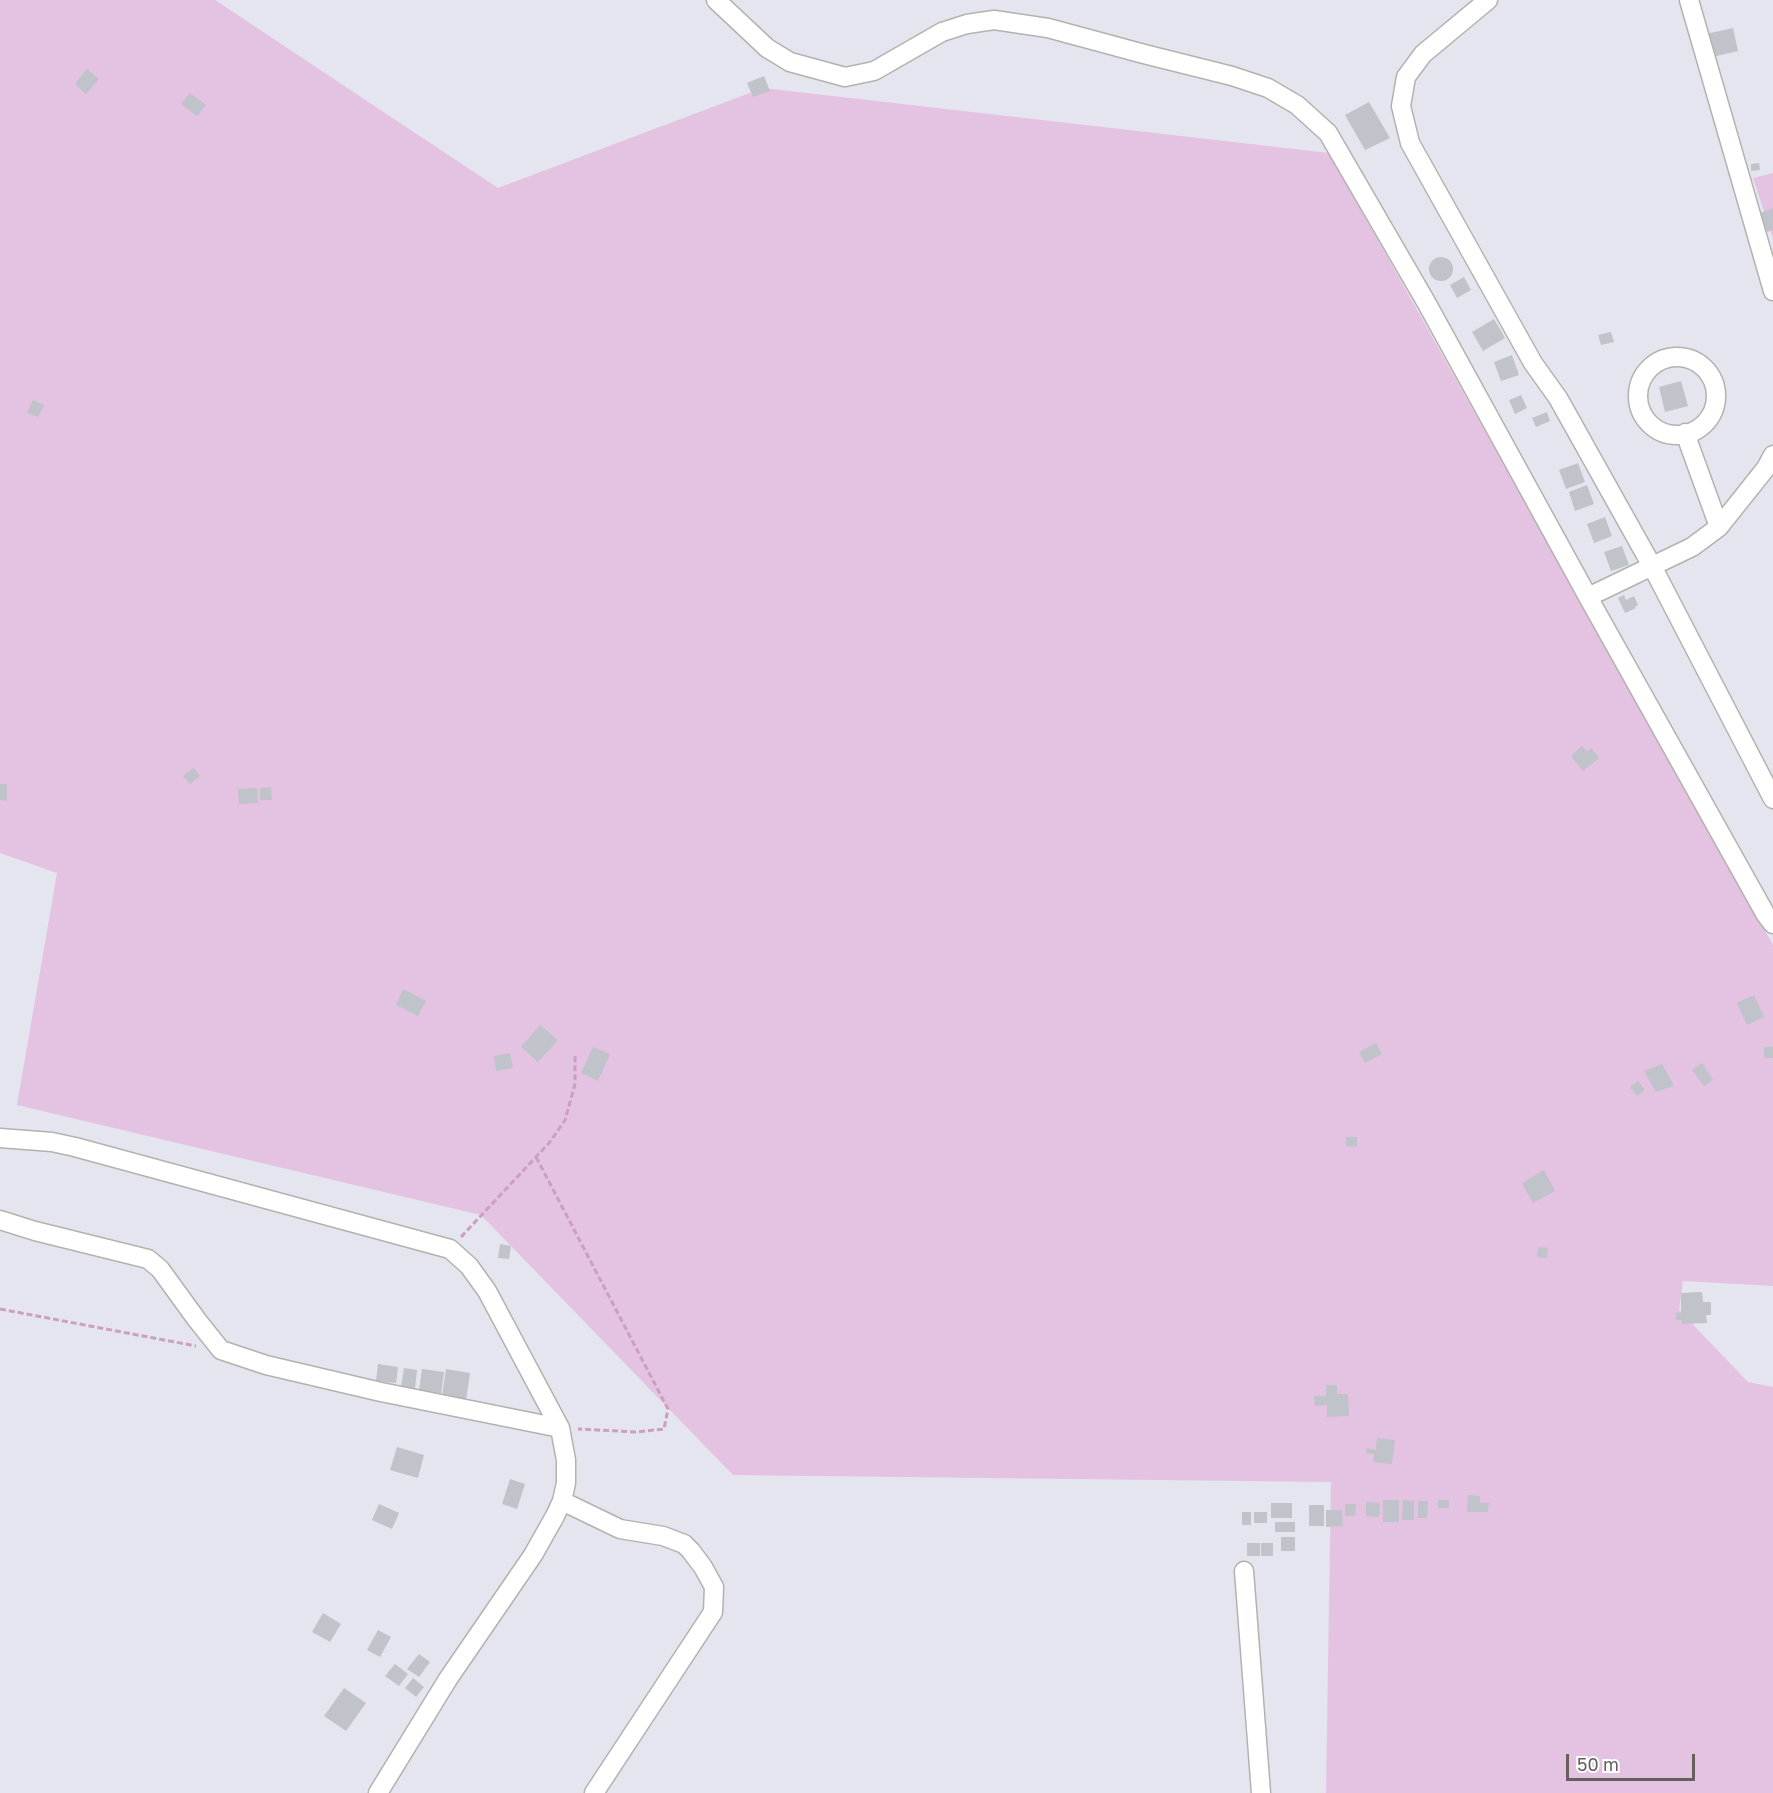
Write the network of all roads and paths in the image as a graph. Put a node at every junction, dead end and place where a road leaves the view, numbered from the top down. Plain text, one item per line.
1 (716, 0) edge
2 (1488, 0) edge
3 (1689, 0) edge
4 (1773, 291) edge
5 (1685, 433) junction
6 (1773, 455) edge
7 (1719, 527) junction
8 (1653, 566) junction
9 (1588, 597) junction
10 (1773, 799) edge
11 (1773, 924) edge
12 (575, 1055) dead end
13 (0, 1138) edge
14 (536, 1157) junction
15 (0, 1220) edge
16 (450, 1249) junction
17 (0, 1309) edge
18 (221, 1350) junction
19 (560, 1428) junction
20 (562, 1501) junction
21 (1244, 1571) dead end
22 (378, 1793) edge
23 (594, 1793) edge
24 (1261, 1793) edge

1 - 9 street
2 - 8 street
3 - 4 street
5 - 5 street
5 - 7 street
6 - 7 street
7 - 8 street
8 - 9 street
8 - 10 street
9 - 11 street
12 - 14 path
13 - 16 street
14 - 16 path
14 - 19 path
15 - 18 street
16 - 19 street
17 - 18 path
18 - 19 street
19 - 20 street
20 - 22 street
20 - 23 street
21 - 24 street

